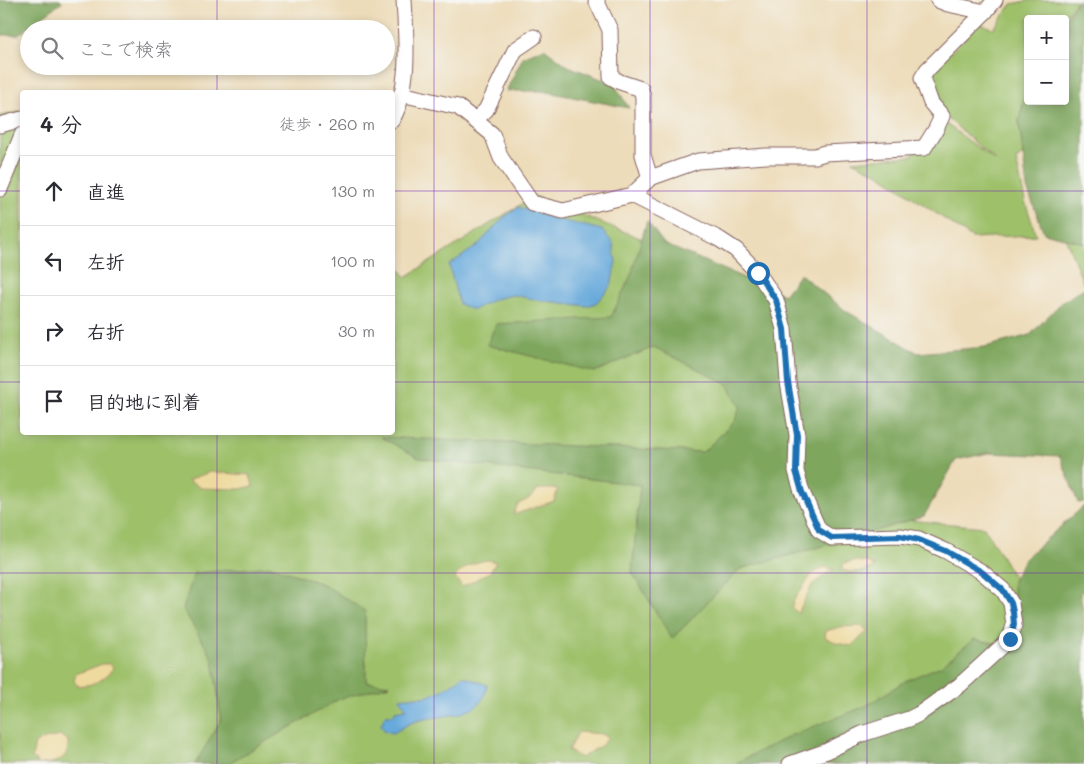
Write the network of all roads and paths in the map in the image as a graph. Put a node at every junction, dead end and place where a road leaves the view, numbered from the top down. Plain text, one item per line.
1 (404, 0) edge
2 (596, 0) edge
3 (938, 0) edge
4 (990, 7) edge
5 (534, 37) dead end
6 (401, 94) junction
7 (395, 111) edge
8 (20, 120) edge
9 (474, 120) junction
10 (0, 125) edge
11 (20, 140) edge
12 (650, 178) junction
13 (0, 189) edge
14 (632, 195) junction
15 (790, 764) edge

1 - 6 street
2 - 12 street
3 - 4 street
4 - 12 street
5 - 9 street
6 - 7 street
6 - 9 street
8 - 10 street
9 - 14 street
11 - 13 street
12 - 14 street
14 - 15 street

